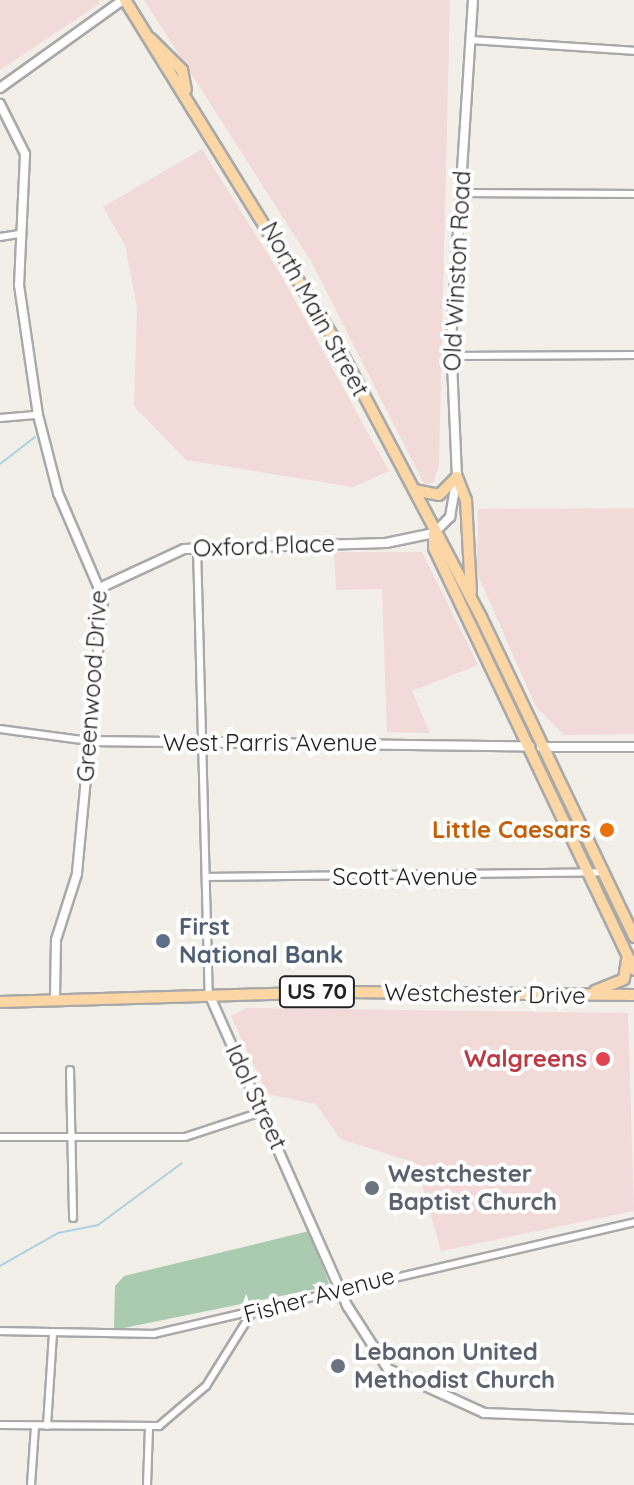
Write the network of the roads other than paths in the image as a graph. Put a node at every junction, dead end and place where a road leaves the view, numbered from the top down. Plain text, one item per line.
1 (124, 0) edge
2 (473, 0) edge
3 (470, 40) junction
4 (156, 43) junction
5 (634, 51) edge
6 (171, 77) junction
7 (186, 77) junction
8 (2, 85) edge
9 (186, 90) junction
10 (0, 104) edge
11 (460, 193) junction
12 (634, 194) edge
13 (20, 234) junction
14 (0, 237) edge
15 (634, 355) edge
16 (451, 356) junction
17 (38, 415) junction
18 (0, 418) edge
19 (457, 477) junction
20 (414, 490) junction
21 (434, 533) junction
22 (197, 547) junction
23 (102, 587) junction
24 (472, 602) junction
25 (0, 729) edge
26 (90, 741) junction
27 (204, 742) junction
28 (535, 746) junction
29 (634, 747) edge
30 (602, 872) junction
31 (587, 876) junction
32 (207, 877) junction
33 (634, 937) edge
34 (626, 953) junction
35 (634, 970) edge
36 (209, 994) junction
37 (567, 995) junction
38 (634, 995) edge
39 (55, 996) junction
40 (0, 1002) edge
41 (70, 1070) dead end
42 (264, 1111) junction
43 (0, 1137) edge
44 (69, 1137) junction
45 (73, 1218) dead end
46 (634, 1223) edge
47 (341, 1292) junction
48 (251, 1314) junction
49 (0, 1331) edge
50 (53, 1333) junction
51 (634, 1419) edge
52 (0, 1425) edge
53 (35, 1426) junction
54 (47, 1426) junction
55 (149, 1429) junction
56 (31, 1485) edge
57 (147, 1485) edge

1 - 4 main road, North Main Street
1 - 8 street
2 - 3 street, Old Winston Road
3 - 5 street
3 - 11 street, Old Winston Road
4 - 6 main road, North Main Street
4 - 7 main road, North Main Street
6 - 7 main road
6 - 9 main road, North Main Street
7 - 9 main road
9 - 20 main road, North Main Street
10 - 13 street, Greenwood Drive
11 - 12 street
11 - 16 street, Old Winston Road
13 - 14 street
13 - 17 street, Greenwood Drive
15 - 16 street
16 - 19 street, Old Winston Road
17 - 18 street
17 - 23 street, Greenwood Drive
19 - 20 main road
19 - 21 street, Old Winston Road
19 - 24 main road
20 - 21 main road, North Main Street
21 - 22 street, Oxford Place
21 - 24 main road, North Main Street
21 - 28 main road, North Main Street
22 - 23 street, Oxford Place
22 - 27 street, Idol Street
23 - 26 street, Greenwood Drive
24 - 28 main road, North Main Street
25 - 26 street, West Parris Avenue
26 - 27 street, West Parris Avenue
26 - 39 street, Greenwood Drive
27 - 28 street, West Parris Avenue
27 - 32 street, Idol Street
28 - 29 street, West Parris Avenue
28 - 30 main road, North Main Street
28 - 31 main road, North Main Street
30 - 31 street, Scott Avenue
30 - 33 main road, North Main Street
31 - 32 street, Scott Avenue
31 - 34 main road, North Main Street
32 - 36 street, Idol Street
34 - 35 main road, North Main Street
34 - 37 main road
36 - 37 main road, Westchester Drive / US 70
36 - 39 main road, Westchester Drive / US 70
36 - 42 street, Idol Street
37 - 38 main road, Westchester Drive / US 70
39 - 40 main road, Westchester Drive / US 70
41 - 44 street
42 - 44 street
42 - 47 street, Idol Street
43 - 44 street
44 - 45 street
46 - 47 street, Fisher Avenue
47 - 48 street, Fisher Avenue
47 - 51 street, Idol Street
48 - 50 street, Fisher Avenue
48 - 55 street
49 - 50 street, Fisher Avenue
50 - 54 street
52 - 53 street
53 - 54 street
53 - 56 street
54 - 55 street
55 - 57 street

